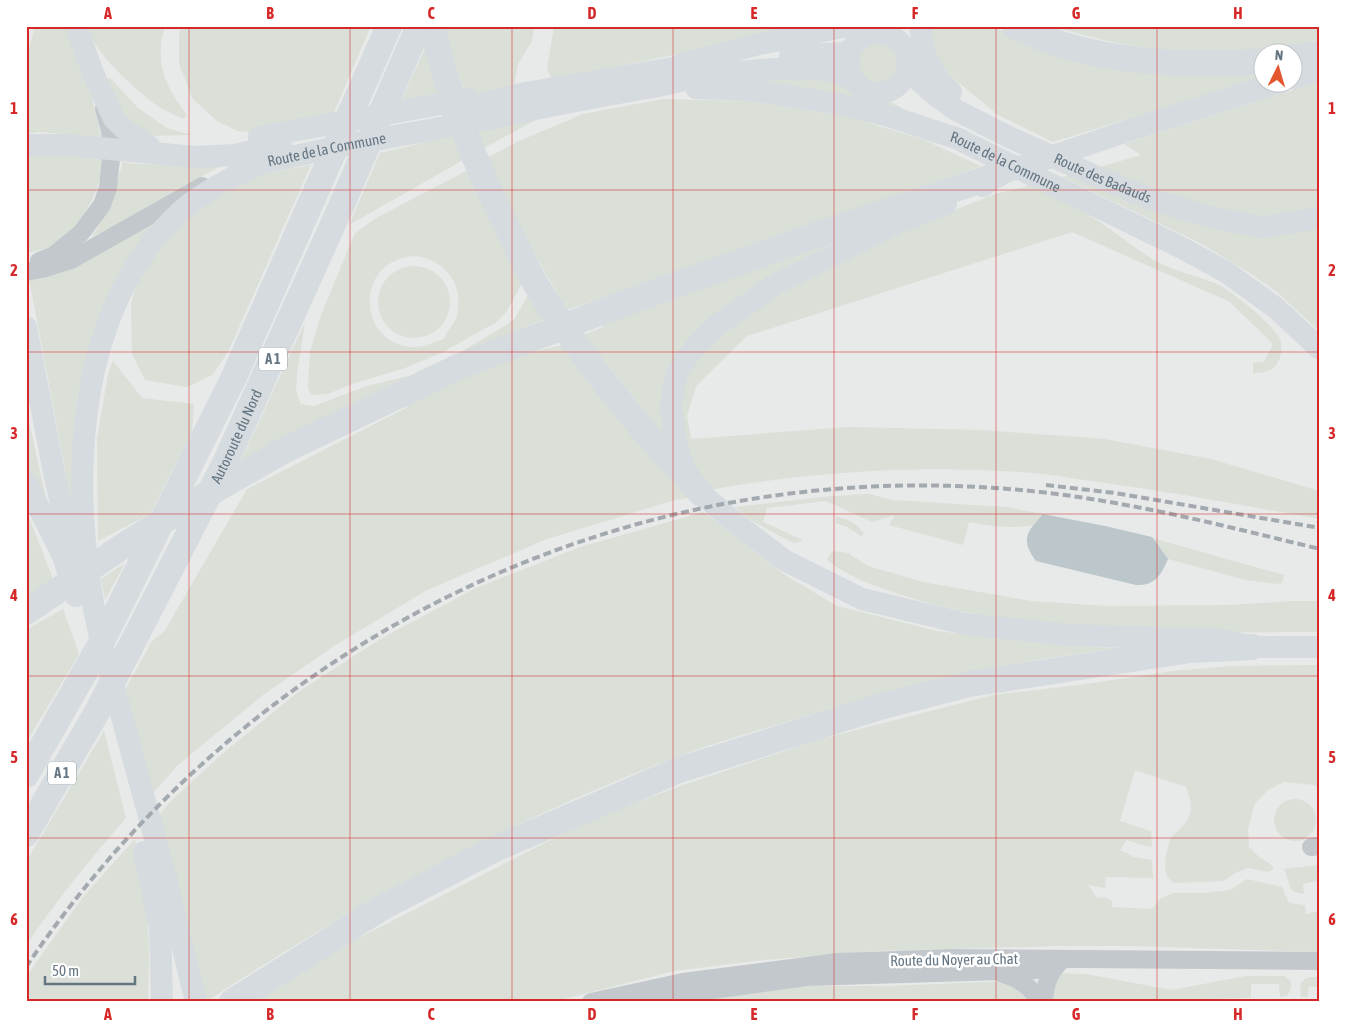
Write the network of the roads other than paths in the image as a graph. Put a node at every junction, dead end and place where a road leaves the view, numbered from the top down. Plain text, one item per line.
1 (76, 26) edge
2 (389, 26) edge
3 (418, 26) edge
4 (432, 26) edge
5 (847, 26) edge
6 (920, 26) edge
7 (1014, 26) edge
8 (895, 33) edge
9 (849, 53) junction
10 (1320, 54) edge
11 (1304, 56) edge
12 (1254, 62) edge
13 (676, 66) junction
14 (1320, 69) edge
15 (907, 70) junction
16 (93, 73) junction
17 (1304, 75) edge
18 (851, 77) junction
19 (650, 88) junction
20 (1254, 91) edge
21 (884, 93) junction
22 (1007, 136) junction
23 (956, 138) junction
24 (29, 145) edge
25 (131, 149) junction
26 (261, 164) junction
27 (997, 175) junction
28 (1320, 218) edge
29 (46, 263) junction
30 (26, 265) edge
31 (26, 272) edge
32 (26, 327) edge
33 (1320, 349) edge
34 (26, 380) edge
35 (26, 482) edge
36 (702, 494) junction
37 (63, 556) junction
38 (90, 594) junction
39 (26, 612) edge
40 (1252, 647) junction
41 (1320, 647) edge
42 (26, 775) edge
43 (26, 834) edge
44 (160, 926) junction
45 (1320, 961) edge
46 (1058, 964) junction
47 (1320, 970) edge
48 (998, 972) junction
49 (232, 1001) edge
50 (162, 1002) edge
51 (184, 1002) edge
52 (196, 1002) edge
53 (591, 1002) edge
54 (649, 1002) edge
55 (1038, 1002) edge
56 (1044, 1002) edge

1 - 16 main road
2 - 42 highway, Autoroute du Nord / A 1
3 - 43 highway, Autoroute du Nord / A 1
4 - 36 highway
5 - 13 main road
6 - 22 main road
7 - 12 highway
8 - 9 main road
8 - 15 main road
9 - 13 main road
9 - 18 main road
10 - 11 highway
13 - 25 main road
14 - 17 main road
15 - 21 main road
15 - 22 main road, Route des Badauds
16 - 25 main road
16 - 25 street
18 - 19 main road, Route de la Commune
18 - 21 main road
19 - 23 main road, Route de la Commune
19 - 26 main road, Route de la Commune
20 - 27 main road
21 - 23 main road
22 - 28 main road, Route des Badauds
23 - 33 main road, Route de la Commune
24 - 25 main road
25 - 29 street
26 - 29 street, Route de la Commune
26 - 38 main road
27 - 36 main road
27 - 39 highway
29 - 30 street
29 - 31 street, Route de la Commune
32 - 38 main road
34 - 37 main road
35 - 37 main road
36 - 40 main road
37 - 44 main road
38 - 52 main road
40 - 41 main road
40 - 49 highway
44 - 50 main road
44 - 51 street
45 - 46 street, Route du Noyer au Chat
46 - 47 street, Route du Noyer au Chat
46 - 48 street, Route du Noyer au Chat
46 - 53 street, Route du Noyer au Chat
46 - 56 street
48 - 54 street, Route du Noyer au Chat
48 - 55 street

